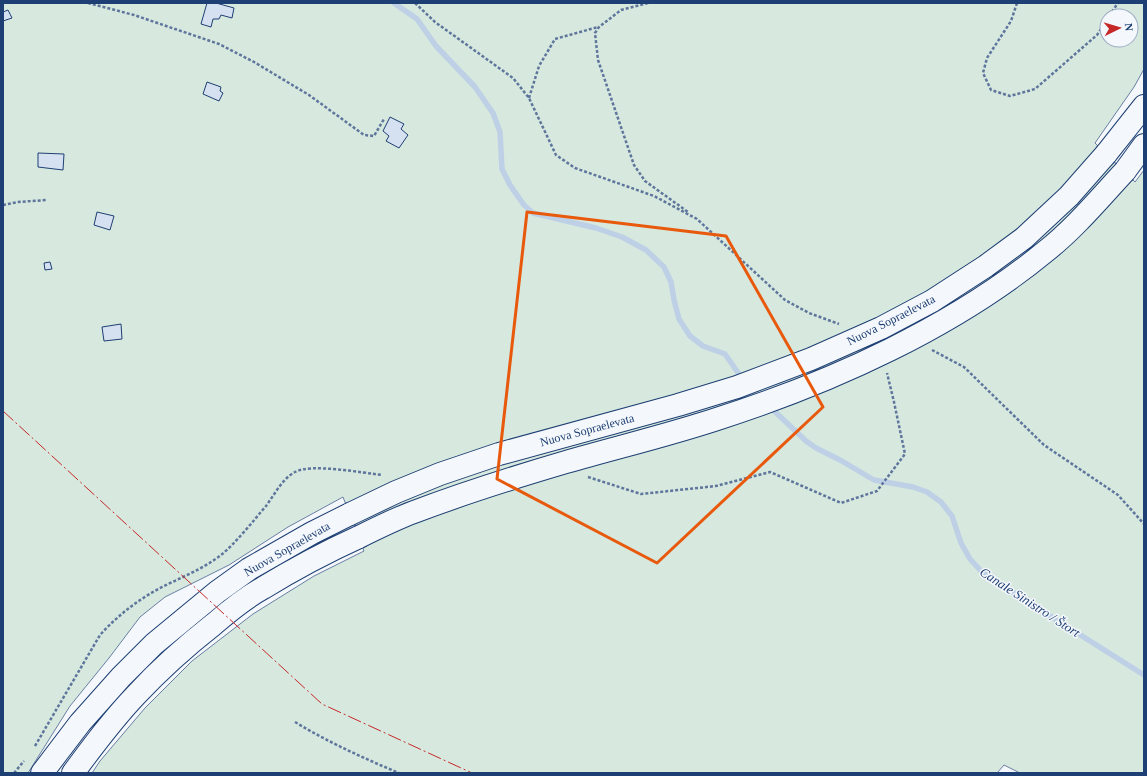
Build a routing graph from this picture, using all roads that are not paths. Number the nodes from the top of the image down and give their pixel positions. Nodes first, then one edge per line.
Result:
1 (1144, 106) edge
2 (1144, 145) edge
3 (42, 773) edge
4 (73, 773) edge

1 - 3 highway, Nuova Sopraelevata, bridge
2 - 4 highway, Nuova Sopraelevata, bridge

